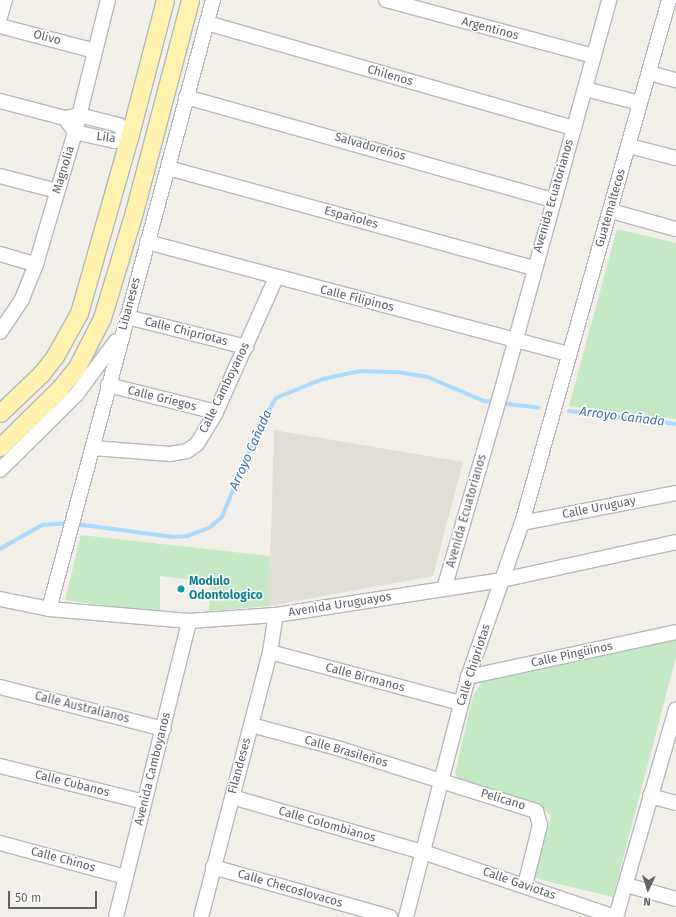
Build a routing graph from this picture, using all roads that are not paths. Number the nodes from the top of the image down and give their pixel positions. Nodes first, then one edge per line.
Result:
1 (5, 0) edge
2 (108, 0) edge
3 (165, 0) edge
4 (190, 0) edge
5 (213, 0) edge
6 (386, 0) edge
7 (609, 0) edge
8 (669, 0) edge
9 (676, 2) edge
10 (0, 18) edge
11 (206, 23) junction
12 (0, 26) edge
13 (95, 50) junction
14 (594, 56) junction
15 (649, 73) junction
16 (676, 80) edge
17 (168, 85) junction
18 (585, 89) junction
19 (186, 97) junction
20 (0, 101) edge
21 (640, 103) junction
22 (79, 115) junction
23 (65, 118) junction
24 (574, 128) junction
25 (75, 132) junction
26 (129, 138) junction
27 (629, 146) junction
28 (676, 158) edge
29 (168, 168) junction
30 (0, 176) edge
31 (57, 191) junction
32 (553, 200) junction
33 (611, 211) junction
34 (134, 212) junction
35 (676, 228) edge
36 (147, 242) junction
37 (0, 254) edge
38 (36, 264) junction
39 (534, 268) junction
40 (276, 278) junction
41 (125, 324) junction
42 (0, 332) edge
43 (516, 340) junction
44 (246, 347) junction
45 (568, 354) junction
46 (108, 385) junction
47 (216, 412) junction
48 (0, 413) edge
49 (553, 416) joint
50 (0, 447) edge
51 (93, 448) junction
52 (0, 470) edge
53 (676, 493) edge
54 (522, 524) junction
55 (676, 542) edge
56 (502, 580) junction
57 (444, 589) junction
58 (0, 599) edge
59 (50, 609) junction
60 (276, 615) junction
61 (189, 621) junction
62 (676, 632) edge
63 (270, 652) junction
64 (468, 677) junction
65 (0, 687) edge
66 (461, 703) junction
67 (676, 708) edge
68 (251, 725) junction
69 (164, 728) junction
70 (0, 766) edge
71 (441, 781) junction
72 (650, 796) junction
73 (232, 797) junction
74 (144, 802) junction
75 (676, 803) edge
76 (0, 843) edge
77 (423, 852) junction
78 (213, 867) junction
79 (125, 877) junction
80 (525, 885) junction
81 (626, 885) junction
82 (676, 899) edge
83 (117, 917) edge
84 (201, 917) edge
85 (390, 917) edge
86 (406, 917) edge
87 (616, 917) edge

1 - 10 street
2 - 13 street, Magnolia
3 - 26 main road
4 - 17 main road, Libaneses
5 - 11 street, Libaneses
6 - 14 street, Argentinos
7 - 14 street, Avenida Ecuatorianos
8 - 9 street
8 - 15 street, Guatemaltecos
11 - 19 street, Libaneses
11 - 24 street, Chilenos
12 - 13 street, Olivo
13 - 22 street, Magnolia
14 - 18 street, Avenida Ecuatorianos
15 - 16 street
15 - 21 street, Guatemaltecos
17 - 26 main road
17 - 34 main road, Libaneses
18 - 21 street
18 - 24 street, Avenida Ecuatorianos
19 - 29 street, Libaneses
19 - 32 street, Salvadoreños
20 - 23 street, Lila
21 - 27 street, Guatemaltecos
22 - 23 street, Lila
22 - 25 street, Magnolia
22 - 26 street, Lila
23 - 25 street
24 - 32 street, Avenida Ecuatorianos
25 - 26 street, Lila
25 - 31 street, Magnolia
26 - 34 main road
26 - 48 main road
27 - 28 street
27 - 33 street, Guatemaltecos
29 - 36 street, Libaneses
29 - 39 street, Españoles
30 - 31 street
31 - 38 street, Magnolia
32 - 39 street, Avenida Ecuatorianos
33 - 35 street
33 - 45 street, Guatemaltecos
34 - 50 main road, Libaneses
36 - 40 street, Calle Filipinos
36 - 41 street, Libaneses
37 - 38 street
38 - 42 street, Magnolia
39 - 43 street, Avenida Ecuatorianos
40 - 43 street, Calle Filipinos
40 - 44 street, Calle Camboyanos
41 - 44 street, Calle Chipriotas
41 - 46 street, Libaneses
41 - 52 street
43 - 45 street, Calle Filipinos
43 - 57 street, Avenida Ecuatorianos
44 - 47 street, Calle Camboyanos
45 - 49 street, Guatemaltecos
46 - 47 street, Calle Griegos
46 - 51 street, Libaneses
47 - 51 street, Calle Camboyanos
49 - 54 street, Calle Chipriotas
51 - 59 street, Libaneses
53 - 54 street, Calle Uruguay
54 - 56 street, Calle Chipriotas
55 - 56 street, Avenida Uruguayos
56 - 57 street, Avenida Uruguayos
56 - 64 street, Calle Chipriotas
57 - 60 street, Avenida Uruguayos
58 - 59 street, Avenida Uruguayos
59 - 61 street, Avenida Uruguayos
60 - 61 street, Avenida Uruguayos
60 - 63 street, Filandeses
61 - 69 street, Avenida Camboyanos
62 - 64 street, Calle Pingüinos
63 - 66 street, Calle Birmanos
63 - 68 street, Filandeses
64 - 66 street, Calle Chipriotas
65 - 69 street, Calle Australianos
66 - 71 street, Calle Chipriotas
67 - 72 street
68 - 71 street, Calle Brasileños
68 - 73 street, Filandeses
69 - 74 street, Avenida Camboyanos
70 - 74 street, Calle Cubanos
71 - 77 street, Calle Chipriotas
71 - 80 street, Pelicano
72 - 75 street
72 - 81 street
73 - 77 street, Calle Colombianos
73 - 78 street, Filandeses
74 - 79 street, Avenida Camboyanos
76 - 79 street, Calle Chinos
77 - 80 street, Calle Gaviotas
77 - 86 street, Calle Chipriotas
78 - 84 street, Filandeses
78 - 85 street, Calle Checoslovacos
79 - 83 street, Avenida Camboyanos
80 - 87 street, Calle Gaviotas
81 - 82 street
81 - 87 street

